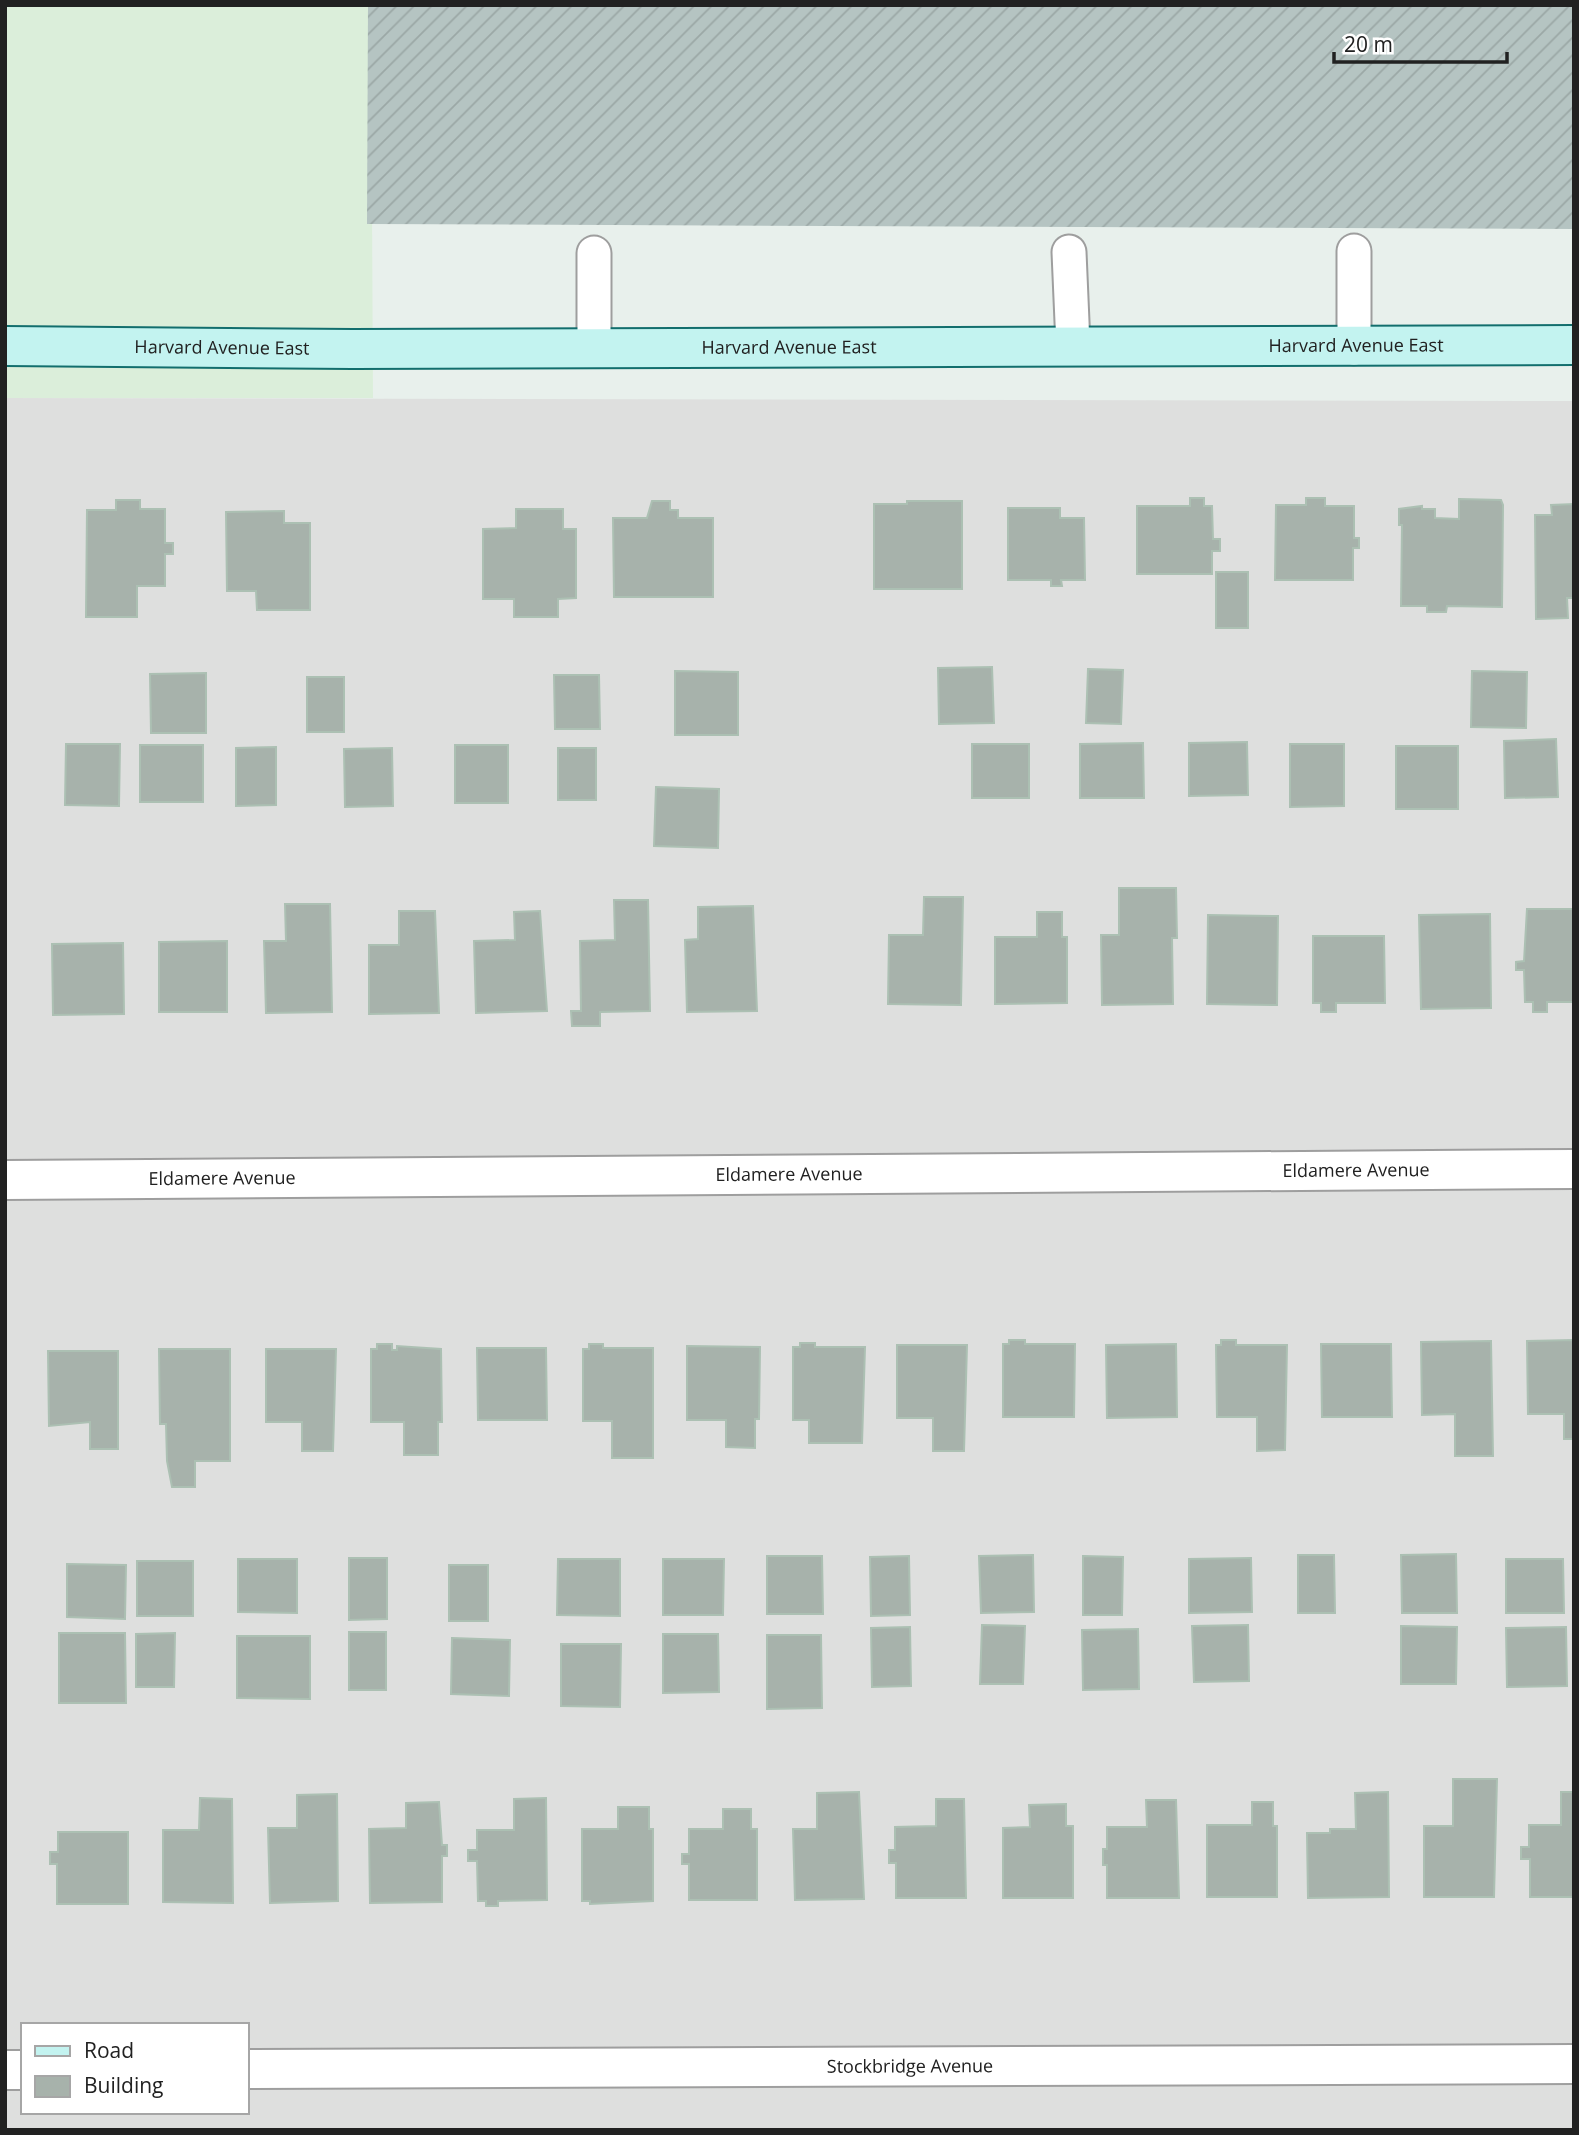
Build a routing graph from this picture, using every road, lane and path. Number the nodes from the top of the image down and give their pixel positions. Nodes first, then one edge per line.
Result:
1 (1354, 251) dead end
2 (1069, 252) dead end
3 (594, 253) dead end
4 (1073, 345) junction
5 (1574, 345) edge
6 (5, 346) edge
7 (594, 348) junction
8 (1354, 348) junction
9 (1574, 1169) edge
10 (5, 1180) edge
11 (1574, 2064) edge
12 (248, 2069) edge

1 - 8 lane
2 - 4 lane
3 - 7 lane
4 - 7 main road, Harvard Avenue East
4 - 8 main road, Harvard Avenue East
5 - 8 main road, Harvard Avenue East
6 - 7 main road, Harvard Avenue East
9 - 10 street, Eldamere Avenue
11 - 12 street, Stockbridge Avenue

